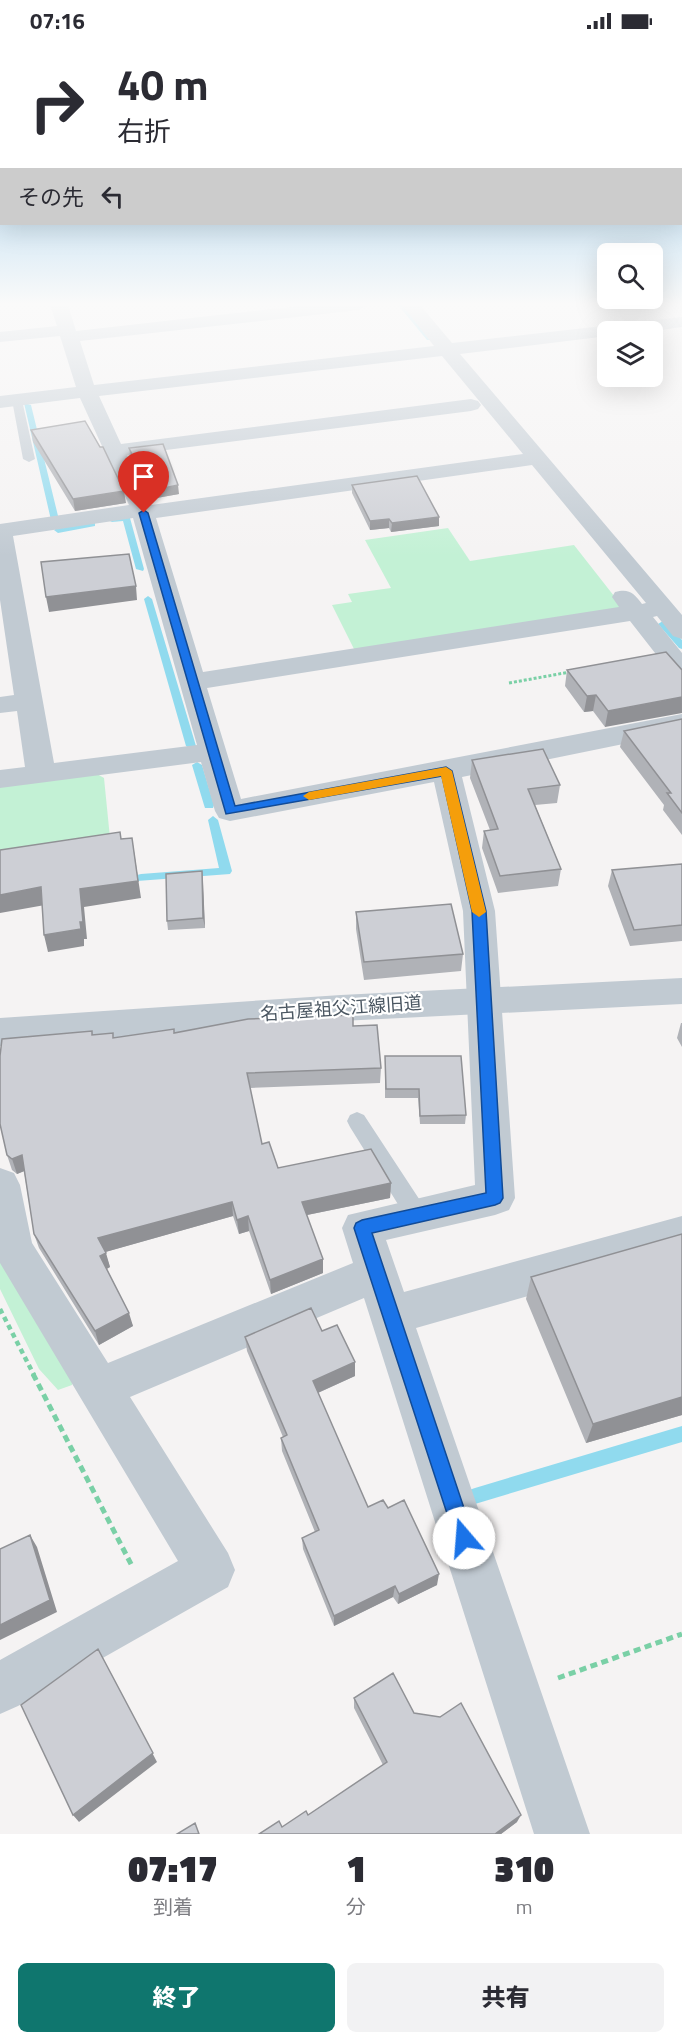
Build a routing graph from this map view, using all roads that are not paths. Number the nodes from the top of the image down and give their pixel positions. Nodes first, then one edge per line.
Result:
1 (86, 389) edge
2 (115, 389) edge
3 (461, 389) edge
4 (474, 389) edge
5 (87, 392) junction
6 (8, 401) edge
7 (471, 405) junction
8 (115, 450) junction
9 (538, 458) junction
10 (29, 459) dead end
11 (516, 461) junction
12 (143, 511) junction
13 (1, 531) edge
14 (586, 550) dead end
15 (608, 577) dead end
16 (663, 608) junction
17 (636, 612) junction
18 (682, 631) edge
19 (682, 670) edge
20 (192, 682) junction
21 (29, 701) junction
22 (0, 705) edge
23 (682, 723) edge
24 (213, 752) junction
25 (446, 771) junction
26 (41, 774) junction
27 (0, 779) edge
28 (682, 992) edge
29 (486, 999) junction
30 (0, 1032) edge
31 (357, 1121) dead end
32 (0, 1185) edge
33 (417, 1215) junction
34 (682, 1234) edge
35 (377, 1273) junction
36 (391, 1315) junction
37 (100, 1388) junction
38 (0, 1688) edge
39 (562, 1834) edge

1 - 5 street
2 - 5 street
3 - 7 street
4 - 9 street
5 - 6 street
5 - 8 street
6 - 10 lane
7 - 8 street
7 - 11 street
8 - 12 street
9 - 11 street
9 - 16 street
11 - 12 street
11 - 14 street
12 - 13 street
12 - 20 street
13 - 21 street
15 - 17 street
16 - 17 street
16 - 18 street
17 - 19 street
17 - 20 street
20 - 24 street
21 - 22 street
21 - 26 street
23 - 25 street
24 - 25 street
24 - 26 street
25 - 29 street
26 - 27 street
28 - 29 street, 名古屋祖父江線旧道
29 - 30 street, 名古屋祖父江線旧道
29 - 33 street
31 - 33 lane
32 - 37 street
33 - 35 street
34 - 36 street
35 - 36 street
35 - 37 street
36 - 39 street
37 - 38 street

